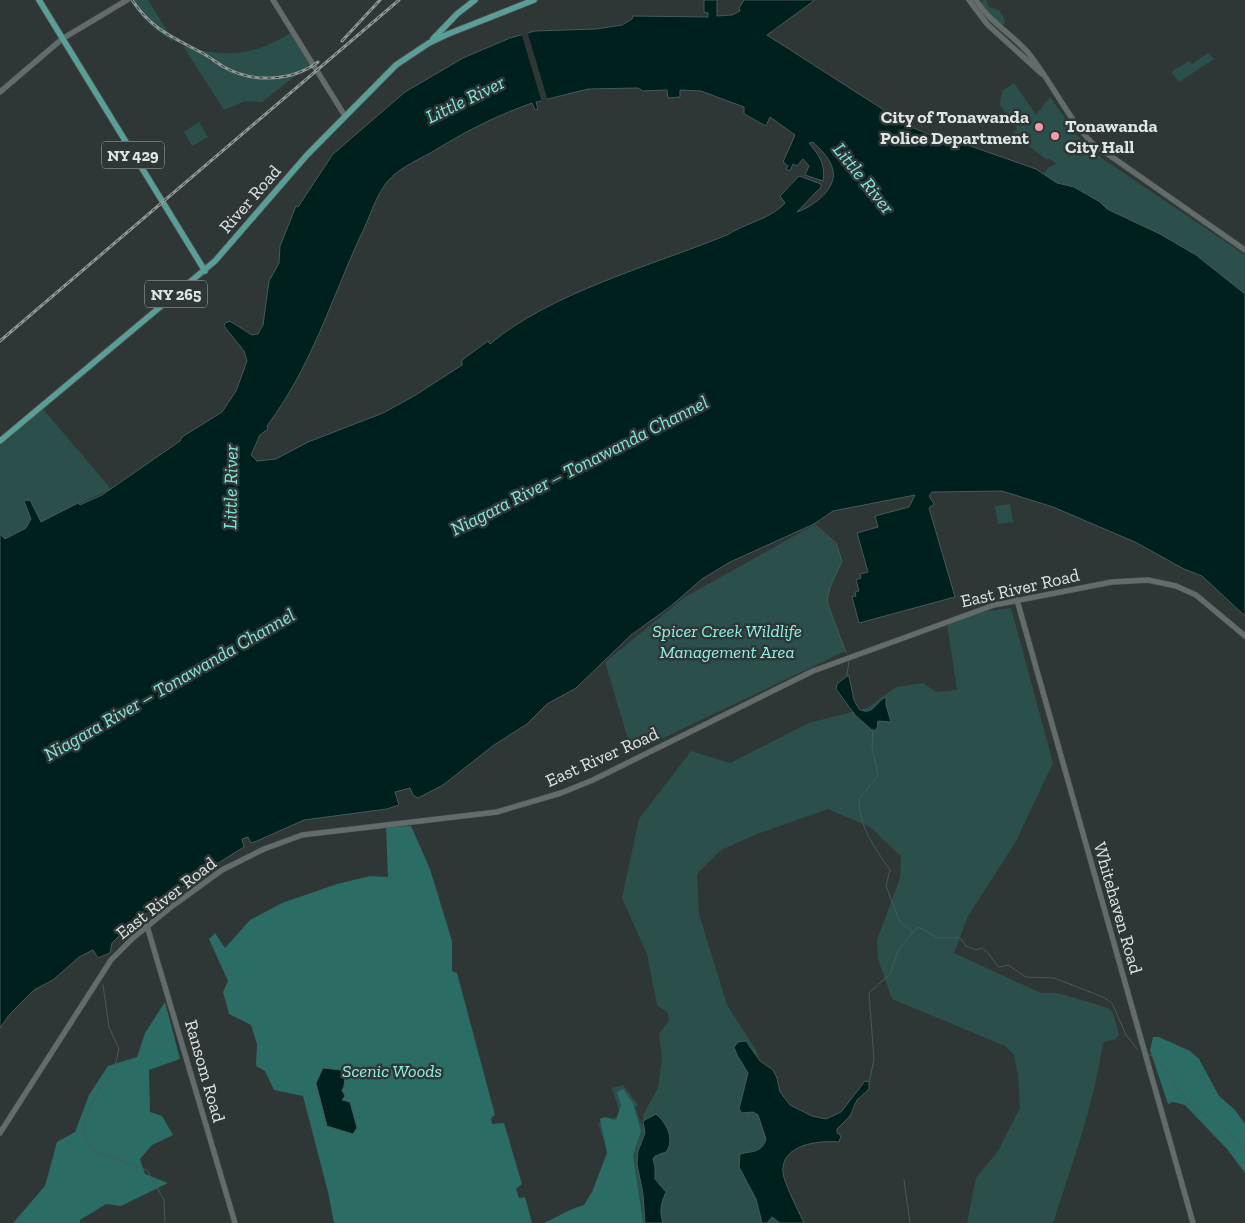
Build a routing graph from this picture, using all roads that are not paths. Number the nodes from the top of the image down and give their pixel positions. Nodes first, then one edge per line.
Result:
1 (39, 0) edge
2 (127, 0) edge
3 (273, 0) edge
4 (475, 0) edge
5 (534, 0) edge
6 (969, 0) edge
7 (976, 0) edge
8 (62, 39) junction
9 (430, 43) junction
10 (1042, 74) junction
11 (0, 92) edge
12 (344, 116) junction
13 (1245, 250) edge
14 (204, 271) junction
15 (0, 440) edge
16 (1017, 600) junction
17 (1245, 636) edge
18 (147, 926) junction
19 (0, 1133) edge
20 (235, 1223) edge
21 (1193, 1223) edge

1 - 8 main road
2 - 8 main road
3 - 12 main road
4 - 9 main road
5 - 9 main road, River Road / NY 265
6 - 10 main road
7 - 10 main road
8 - 11 main road
8 - 14 main road, NY 429
9 - 12 main road, River Road / NY 265
10 - 13 main road
12 - 14 main road, River Road / NY 265
14 - 15 main road, River Road / NY 265
16 - 17 main road, East River Road
16 - 18 main road, East River Road
16 - 21 main road, Whitehaven Road
18 - 19 main road, East River Road
18 - 20 main road, Ransom Road

